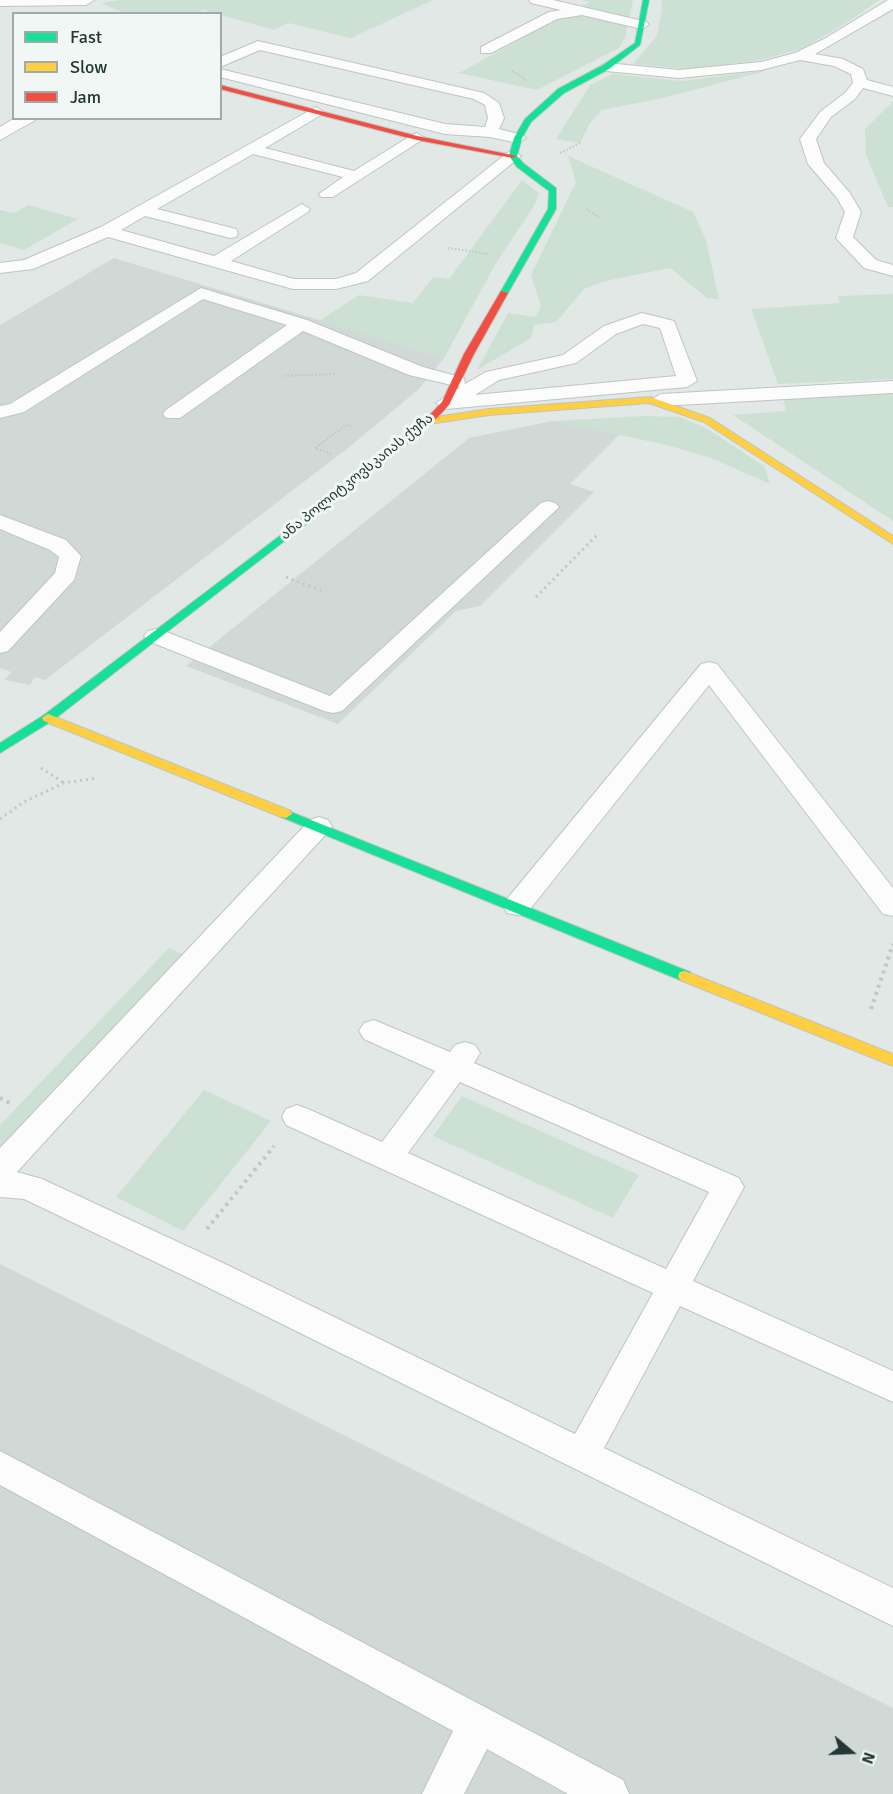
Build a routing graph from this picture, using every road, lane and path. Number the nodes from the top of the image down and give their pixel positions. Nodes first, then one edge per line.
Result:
1 (86, 0) edge
2 (536, 0) edge
3 (646, 0) edge
4 (0, 1) edge
5 (893, 3) edge
6 (583, 11) junction
7 (642, 25) junction
8 (275, 36) dead end
9 (258, 45) junction
10 (486, 50) joint
11 (800, 56) junction
12 (222, 62) edge
13 (606, 67) junction
14 (222, 73) edge
15 (860, 83) junction
16 (222, 88) edge
17 (893, 92) edge
18 (554, 97) junction
19 (316, 112) junction
20 (26, 120) edge
21 (490, 132) junction
22 (0, 134) edge
23 (417, 138) junction
24 (519, 138) junction
25 (252, 149) junction
26 (513, 156) junction
27 (356, 176) junction
28 (327, 194) dead end
29 (302, 209) dead end
30 (143, 211) junction
31 (107, 231) junction
32 (230, 233) dead end
33 (217, 262) junction
34 (0, 268) edge
35 (893, 271) edge
36 (301, 324) junction
37 (348, 374) dead end
38 (223, 379) junction
39 (457, 382) junction
40 (893, 387) edge
41 (650, 400) junction
42 (446, 403) junction
43 (0, 412) edge
44 (173, 414) dead end
45 (429, 421) junction
46 (351, 426) dead end
47 (322, 451) dead end
48 (548, 507) dead end
49 (7, 529) edge
50 (599, 533) dead end
51 (893, 541) edge
52 (294, 580) dead end
53 (325, 592) dead end
54 (536, 597) dead end
55 (156, 636) junction
56 (0, 646) edge
57 (48, 718) junction
58 (0, 749) edge
59 (43, 769) dead end
60 (101, 778) dead end
61 (64, 783) junction
62 (0, 819) edge
63 (320, 826) junction
64 (517, 906) junction
65 (893, 907) edge
66 (893, 944) edge
67 (869, 1014) dead end
68 (374, 1031) dead end
69 (459, 1060) junction
70 (893, 1060) edge
71 (297, 1117) joint
72 (387, 1158) junction
73 (0, 1168) edge
74 (0, 1184) edge
75 (182, 1260) junction
76 (674, 1286) junction
77 (893, 1388) edge
78 (582, 1455) junction
79 (0, 1467) edge
80 (893, 1608) edge
81 (480, 1723) junction
82 (442, 1794) edge
83 (609, 1794) edge

1 - 4 street
2 - 6 lane
3 - 7 street
5 - 11 lane
6 - 7 lane
6 - 10 lane
7 - 13 street
8 - 9 lane
9 - 12 lane
9 - 21 lane
10 - 18 path
11 - 13 lane
11 - 15 lane
13 - 18 street
14 - 21 lane
15 - 17 lane
15 - 35 lane
16 - 19 street
18 - 24 street
19 - 23 street
19 - 25 lane
20 - 22 street
21 - 24 lane
23 - 26 street
23 - 27 lane
24 - 26 street
25 - 27 lane
25 - 30 lane
26 - 33 lane
26 - 39 street, ანა პოლიტკოვსკაიას ქუჩა
27 - 28 lane
29 - 33 lane
30 - 31 lane
30 - 32 lane
31 - 33 lane
31 - 34 lane
36 - 38 lane
36 - 39 lane
36 - 43 lane
37 - 38 path
38 - 44 lane
39 - 42 street, ანა პოლიტკოვსკაიას ქუჩა
40 - 41 lane
41 - 45 street
41 - 51 street
42 - 42 lane
42 - 45 street, ანა პოლიტკოვსკაიას ქუჩა
45 - 55 street, ანა პოლიტკოვსკაიას ქუჩა
46 - 47 path
48 - 55 lane
49 - 56 lane
50 - 54 path
52 - 53 path
55 - 57 street, ანა პოლიტკოვსკაიას ქუჩა
57 - 58 street, ანა პოლიტკოვსკაიას ქუჩა
57 - 63 street
59 - 61 path
60 - 61 path
61 - 62 path
63 - 64 street
63 - 73 lane
64 - 65 lane
64 - 70 street
66 - 67 path
68 - 69 lane
69 - 72 lane
69 - 76 lane
71 - 72 lane
71 - 75 path
72 - 76 lane
74 - 75 lane
75 - 78 lane
76 - 77 lane
76 - 78 lane
78 - 80 lane
79 - 81 lane
81 - 82 lane
81 - 83 lane

